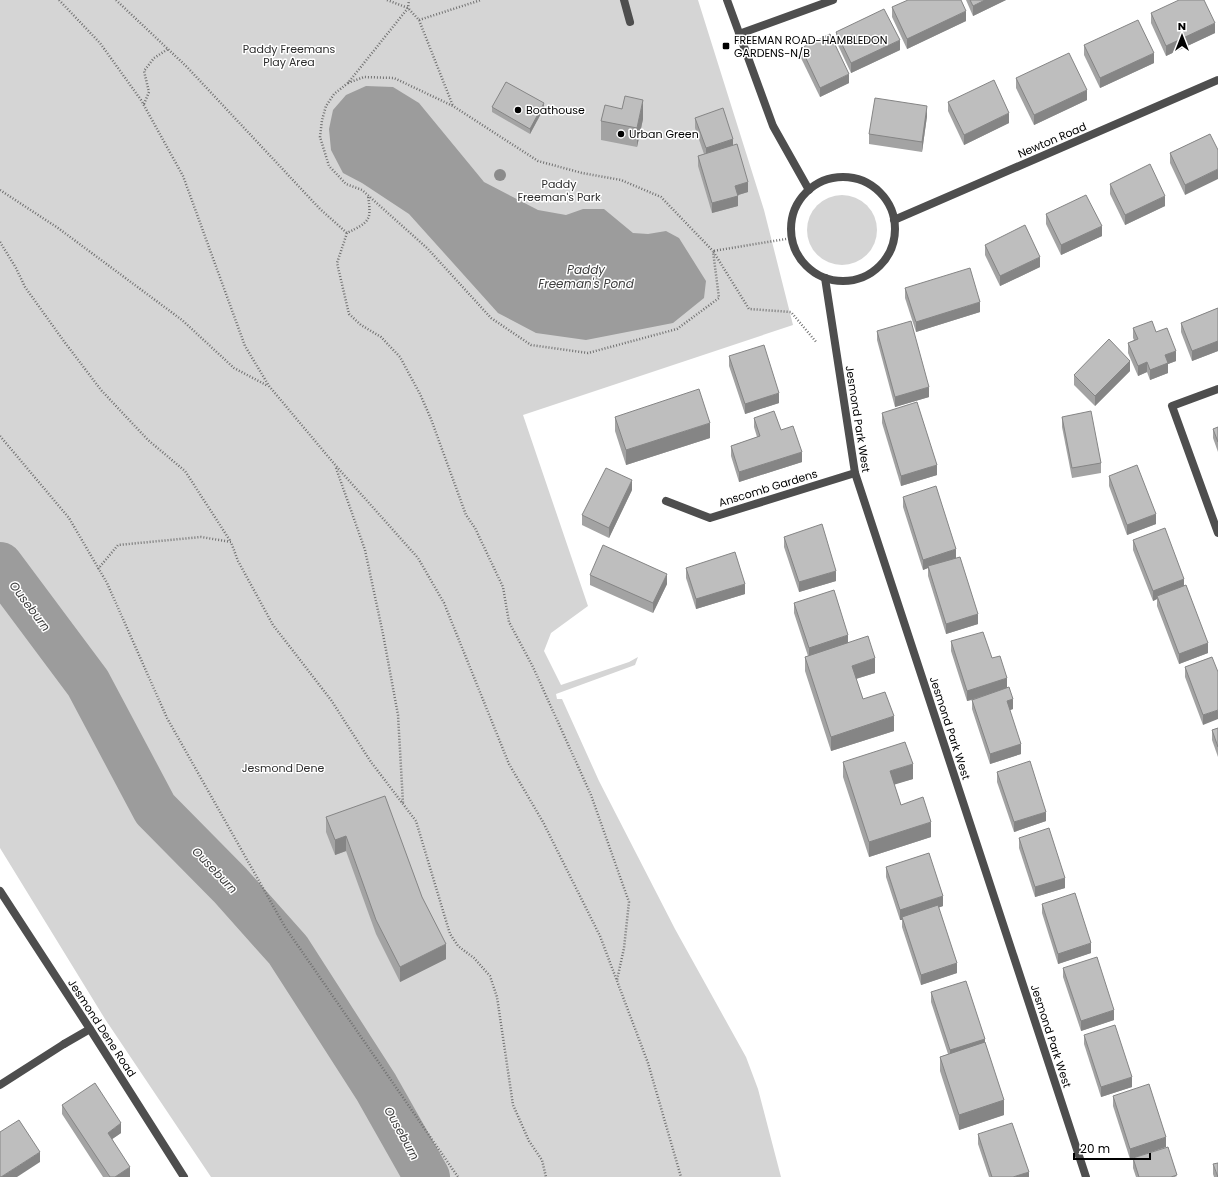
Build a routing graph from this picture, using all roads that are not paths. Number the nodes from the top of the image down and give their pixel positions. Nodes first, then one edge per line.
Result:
1 (624, 0) edge
2 (727, 0) edge
3 (833, 0) edge
4 (630, 22) dead end
5 (739, 34) junction
6 (1218, 80) edge
7 (809, 190) junction
8 (894, 220) junction
9 (825, 278) junction
10 (1218, 389) edge
11 (855, 473) junction
12 (666, 501) dead end
13 (1218, 533) edge
14 (0, 891) edge
15 (90, 1029) junction
16 (0, 1083) edge
17 (184, 1177) edge
18 (1086, 1177) edge

1 - 4 street
2 - 5 street
3 - 5 street
5 - 7 street
6 - 8 street, Newton Road
7 - 8 street
7 - 9 street
8 - 9 street
9 - 11 street, Jesmond Park West
10 - 13 street
11 - 12 street, Anscomb Gardens
11 - 18 street, Jesmond Park West
14 - 15 street, Jesmond Dene Road
15 - 16 street
15 - 17 street, Jesmond Dene Road

